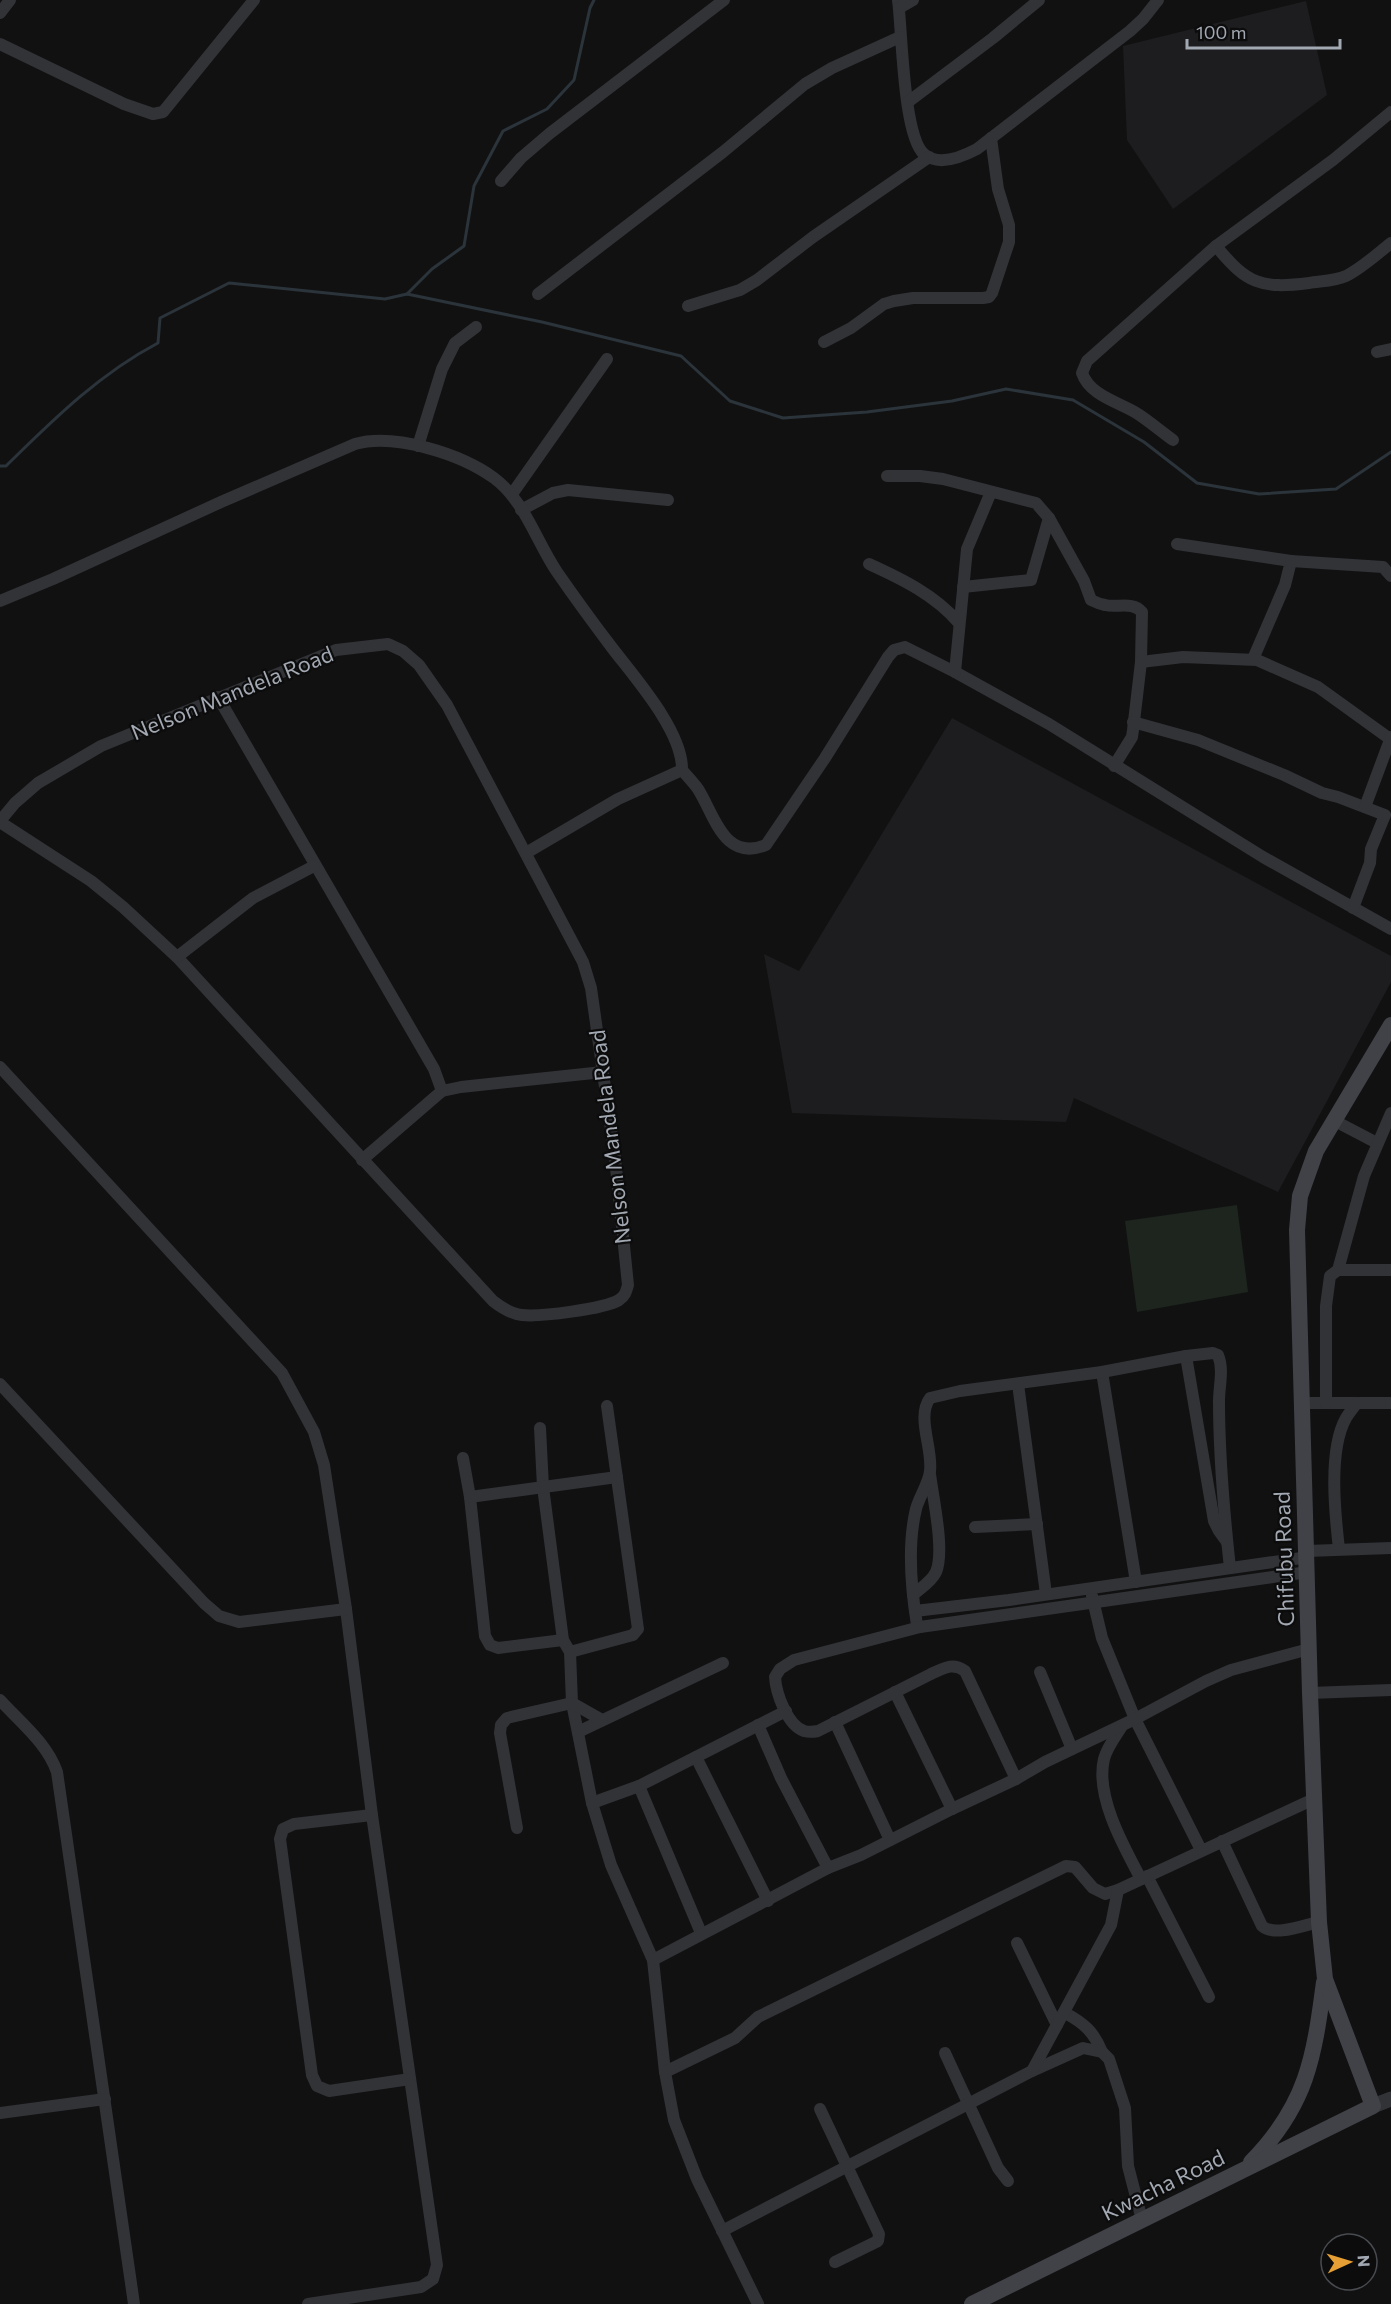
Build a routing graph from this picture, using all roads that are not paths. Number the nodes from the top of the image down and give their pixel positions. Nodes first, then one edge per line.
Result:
1 (10, 0) edge
2 (254, 0) edge
3 (724, 0) edge
4 (913, 0) edge
5 (1040, 0) edge
6 (1158, 0) edge
7 (898, 4) edge
8 (0, 13) edge
9 (900, 37) junction
10 (0, 44) edge
11 (908, 102) junction
12 (1391, 112) edge
13 (991, 138) junction
14 (929, 157) junction
15 (501, 180) dead end
16 (1391, 243) edge
17 (1216, 246) junction
18 (538, 294) dead end
19 (688, 306) dead end
20 (476, 327) dead end
21 (824, 342) dead end
22 (1391, 349) edge
23 (1377, 352) dead end
24 (607, 359) dead end
25 (1173, 440) dead end
26 (418, 446) junction
27 (887, 477) dead end
28 (991, 492) junction
29 (512, 494) junction
30 (668, 500) dead end
31 (521, 510) junction
32 (1049, 518) junction
33 (1177, 544) dead end
34 (1291, 561) junction
35 (869, 564) dead end
36 (1391, 576) edge
37 (963, 587) junction
38 (0, 601) edge
39 (959, 622) junction
40 (1253, 659) junction
41 (1141, 662) junction
42 (955, 672) junction
43 (218, 697) junction
44 (1133, 722) junction
45 (1390, 738) edge
46 (1114, 766) junction
47 (682, 771) junction
48 (1365, 807) junction
49 (0, 822) edge
50 (526, 853) junction
51 (314, 866) junction
52 (1353, 908) junction
53 (1391, 929) edge
54 (177, 957) junction
55 (1389, 1032) edge
56 (0, 1067) edge
57 (603, 1072) junction
58 (442, 1091) junction
59 (1391, 1113) edge
60 (1333, 1120) junction
61 (1377, 1143) junction
62 (362, 1160) junction
63 (1338, 1270) junction
64 (1391, 1270) edge
65 (1186, 1356) junction
66 (1102, 1372) junction
67 (0, 1384) edge
68 (1018, 1384) junction
69 (1301, 1403) junction
70 (1326, 1403) junction
71 (1357, 1403) junction
72 (1391, 1403) edge
73 (607, 1406) dead end
74 (540, 1428) dead end
75 (463, 1458) dead end
76 (930, 1472) junction
77 (617, 1477) junction
78 (543, 1487) junction
79 (470, 1497) junction
80 (1037, 1524) junction
81 (975, 1527) dead end
82 (1227, 1542) junction
83 (1391, 1548) edge
84 (1339, 1550) junction
85 (1308, 1560) junction
86 (1230, 1568) junction
87 (1175, 1576) junction
88 (1136, 1582) junction
89 (1090, 1588) junction
90 (1178, 1590) junction
91 (913, 1594) junction
92 (1046, 1594) junction
93 (1009, 1600) junction
94 (1094, 1602) junction
95 (346, 1609) junction
96 (915, 1611) junction
97 (1011, 1613) junction
98 (920, 1627) junction
99 (563, 1640) junction
100 (1309, 1649) junction
101 (570, 1652) junction
102 (723, 1663) dead end
103 (1040, 1672) dead end
104 (1391, 1690) edge
105 (895, 1692) junction
106 (1310, 1693) junction
107 (0, 1700) edge
108 (572, 1703) junction
109 (786, 1711) junction
110 (1135, 1719) junction
111 (602, 1720) junction
112 (835, 1722) junction
113 (758, 1725) junction
114 (1122, 1726) junction
115 (578, 1732) junction
116 (1072, 1749) junction
117 (696, 1757) junction
118 (1016, 1779) junction
119 (639, 1785) junction
120 (1316, 1798) junction
121 (592, 1803) junction
122 (952, 1809) junction
123 (372, 1815) junction
124 (517, 1828) dead end
125 (890, 1840) junction
126 (1222, 1841) junction
127 (1201, 1851) junction
128 (828, 1868) junction
129 (1144, 1877) junction
130 (1118, 1890) junction
131 (768, 1901) junction
132 (1319, 1922) junction
133 (701, 1934) junction
134 (1017, 1943) dead end
135 (653, 1960) junction
136 (1325, 1979) junction
137 (1209, 1997) dead end
138 (1065, 2013) junction
139 (1057, 2025) junction
140 (1102, 2052) junction
141 (945, 2053) dead end
142 (665, 2072) junction
143 (1032, 2072) junction
144 (410, 2079) junction
145 (105, 2099) junction
146 (1391, 2099) edge
147 (969, 2103) junction
148 (1373, 2106) junction
149 (820, 2109) dead end
150 (0, 2113) edge
151 (847, 2166) junction
152 (1242, 2172) junction
153 (1008, 2181) dead end
154 (1142, 2220) junction
155 (722, 2231) junction
156 (835, 2262) dead end
157 (134, 2304) edge
158 (308, 2304) edge
159 (758, 2304) edge
160 (972, 2304) edge

1 - 8 street
2 - 10 street
3 - 15 street
4 - 7 street
5 - 11 street
6 - 13 street
7 - 9 street
9 - 11 street
9 - 18 street
11 - 14 street
12 - 17 street
13 - 14 street
13 - 21 street
14 - 19 street
16 - 17 street
17 - 25 street
20 - 26 street
22 - 23 street
24 - 29 street
26 - 29 street
26 - 38 street
27 - 28 street
28 - 32 street
28 - 37 street
29 - 31 street
30 - 31 street
31 - 47 street
32 - 37 street
32 - 41 street
33 - 34 street
34 - 36 street
34 - 40 street
35 - 39 street
37 - 39 street
39 - 42 street
40 - 41 street
40 - 45 street
41 - 44 street
42 - 46 street
42 - 47 street
43 - 49 street, Nelson Mandela Road
43 - 50 street, Nelson Mandela Road
43 - 51 street
44 - 46 street
44 - 48 street
45 - 48 street
46 - 52 street
47 - 50 street
48 - 52 street
49 - 54 street, Nelson Mandela Road
50 - 57 street, Nelson Mandela Road
51 - 54 street
51 - 58 street
52 - 53 street
54 - 62 street, Nelson Mandela Road
55 - 60 main road, Chifubu Road
56 - 95 street
57 - 58 street
57 - 62 street, Nelson Mandela Road
58 - 62 street
59 - 61 street
60 - 61 street
60 - 69 main road, Chifubu Road
61 - 63 street
63 - 64 street
63 - 70 street
65 - 66 street
65 - 82 street
65 - 82 street
66 - 68 street
66 - 88 street
67 - 95 street
68 - 76 street
68 - 80 street
69 - 70 street
69 - 85 main road, Chifubu Road
70 - 71 street
71 - 72 street
71 - 84 street
73 - 77 street
74 - 78 street
75 - 79 street
76 - 91 street
76 - 91 street
77 - 78 street
77 - 101 street
78 - 79 street
78 - 99 street
79 - 99 street
80 - 81 street
80 - 92 street
82 - 86 street
83 - 84 street
84 - 85 street
85 - 86 street
85 - 90 street
85 - 100 main road, Chifubu Road
86 - 87 street
87 - 88 street
87 - 90 street
88 - 89 street
89 - 92 street
89 - 94 street
90 - 94 street
91 - 96 street
92 - 93 street
93 - 96 street
93 - 97 street
94 - 97 street
94 - 110 street
95 - 123 street
96 - 98 street
97 - 98 street
98 - 109 street
99 - 101 street
100 - 106 main road, Chifubu Road
100 - 110 street
101 - 108 street
102 - 111 street
103 - 116 street
104 - 106 street
105 - 112 street
105 - 118 street
105 - 122 street
106 - 120 main road, Chifubu Road
107 - 145 street
108 - 111 street
108 - 115 street
108 - 124 street
109 - 112 street
109 - 113 street
110 - 114 street
110 - 127 street
111 - 115 street
112 - 125 street
113 - 117 street
113 - 128 street
114 - 116 street
114 - 129 street
115 - 121 street
116 - 118 street
117 - 119 street
117 - 131 street
118 - 122 street
119 - 121 street
119 - 133 street
120 - 126 street
120 - 132 main road, Chifubu Road
121 - 135 street
122 - 125 street
123 - 144 street
123 - 144 street
125 - 128 street
126 - 127 street
126 - 132 street
127 - 129 street
128 - 131 street
129 - 130 street
129 - 137 street
130 - 138 street
130 - 142 street
131 - 133 street
132 - 136 main road, Chifubu Road
133 - 135 street
134 - 139 street
135 - 142 street
136 - 148 main road, Chifubu Road
136 - 152 main road
138 - 139 street
138 - 140 street
139 - 143 street
140 - 143 street
140 - 154 street
141 - 147 street
142 - 155 street
143 - 147 street
144 - 158 street
145 - 150 street
145 - 157 street
146 - 148 street
147 - 151 street
147 - 153 street
148 - 152 main road, Kwacha Road
149 - 151 street
151 - 155 street
151 - 156 street
152 - 154 main road, Kwacha Road
154 - 160 main road, Kwacha Road
155 - 159 street

